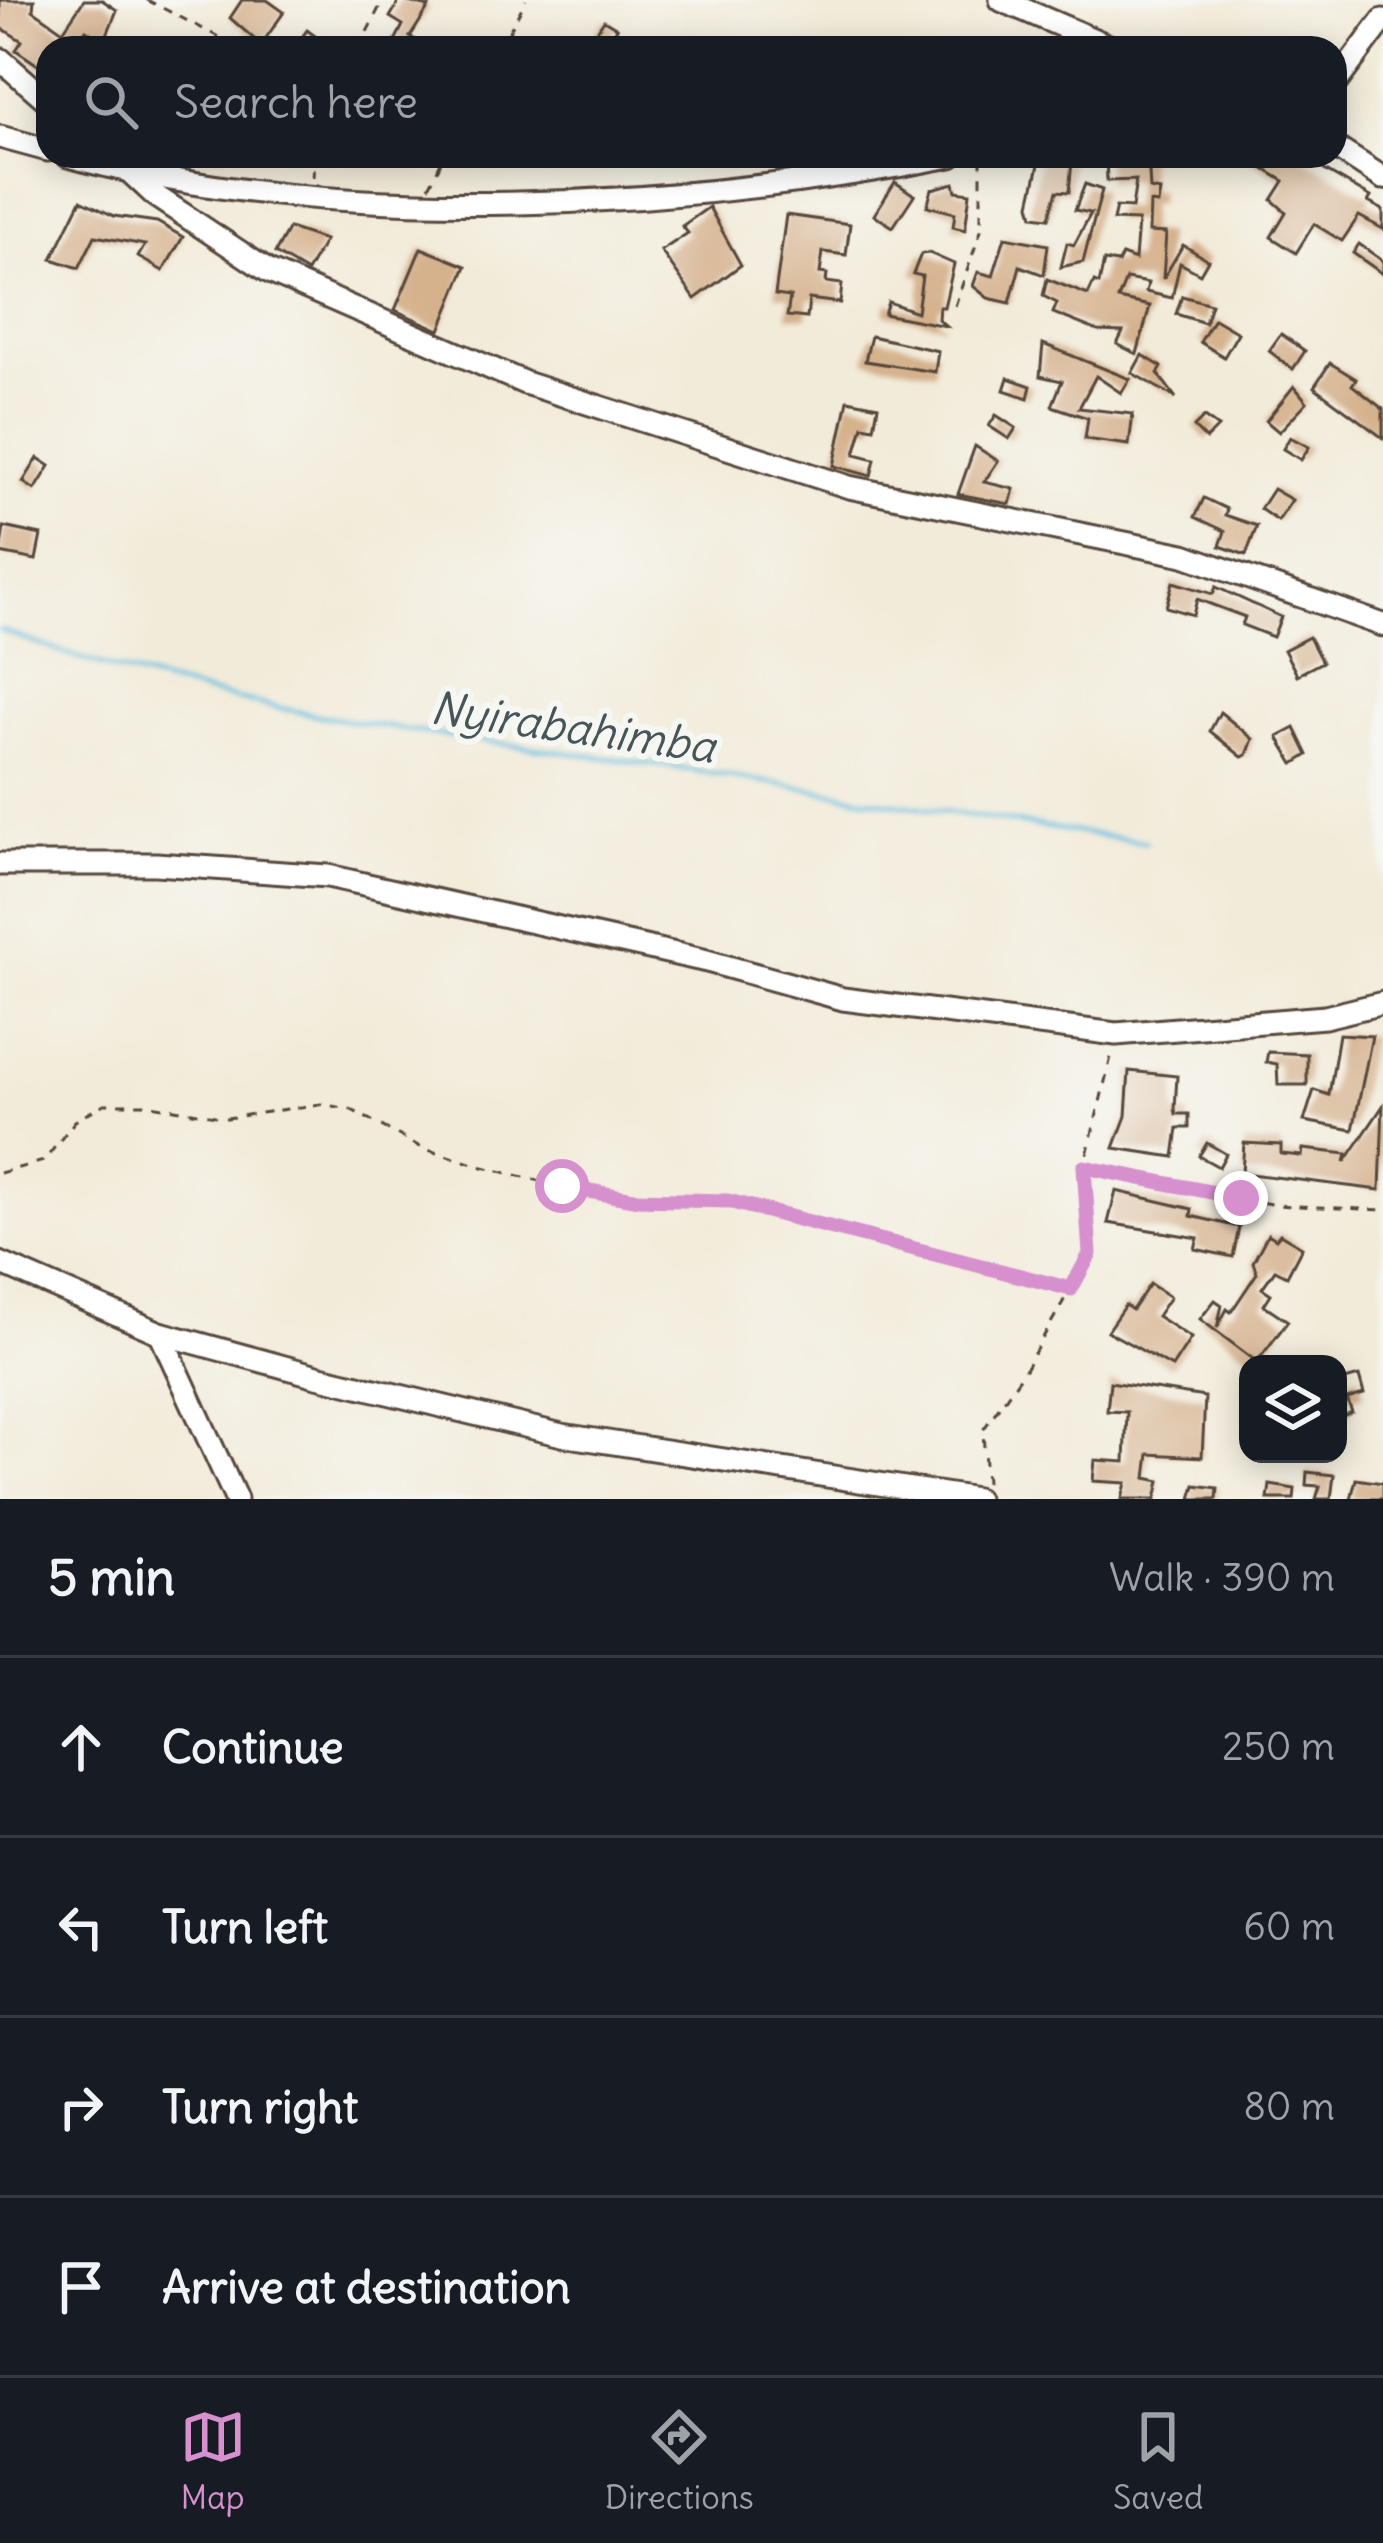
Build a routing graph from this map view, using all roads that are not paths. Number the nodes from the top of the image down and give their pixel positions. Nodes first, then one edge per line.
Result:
1 (1001, 0) edge
2 (1383, 20) edge
3 (1085, 36) edge
4 (0, 58) edge
5 (1347, 68) edge
6 (36, 90) edge
7 (0, 137) edge
8 (36, 147) edge
9 (1347, 155) edge
10 (113, 168) edge
11 (128, 168) edge
12 (884, 168) edge
13 (135, 174) junction
14 (1383, 178) edge
15 (1383, 625) edge
16 (0, 864) edge
17 (1383, 1003) edge
18 (0, 1263) edge
19 (160, 1333) junction
20 (236, 1499) edge
21 (976, 1499) edge

1 - 3 street
2 - 5 street
4 - 6 street
7 - 8 street
9 - 14 street
10 - 13 street
11 - 13 street
12 - 13 street
13 - 15 street
16 - 17 street
18 - 19 street
19 - 20 street
19 - 21 street

